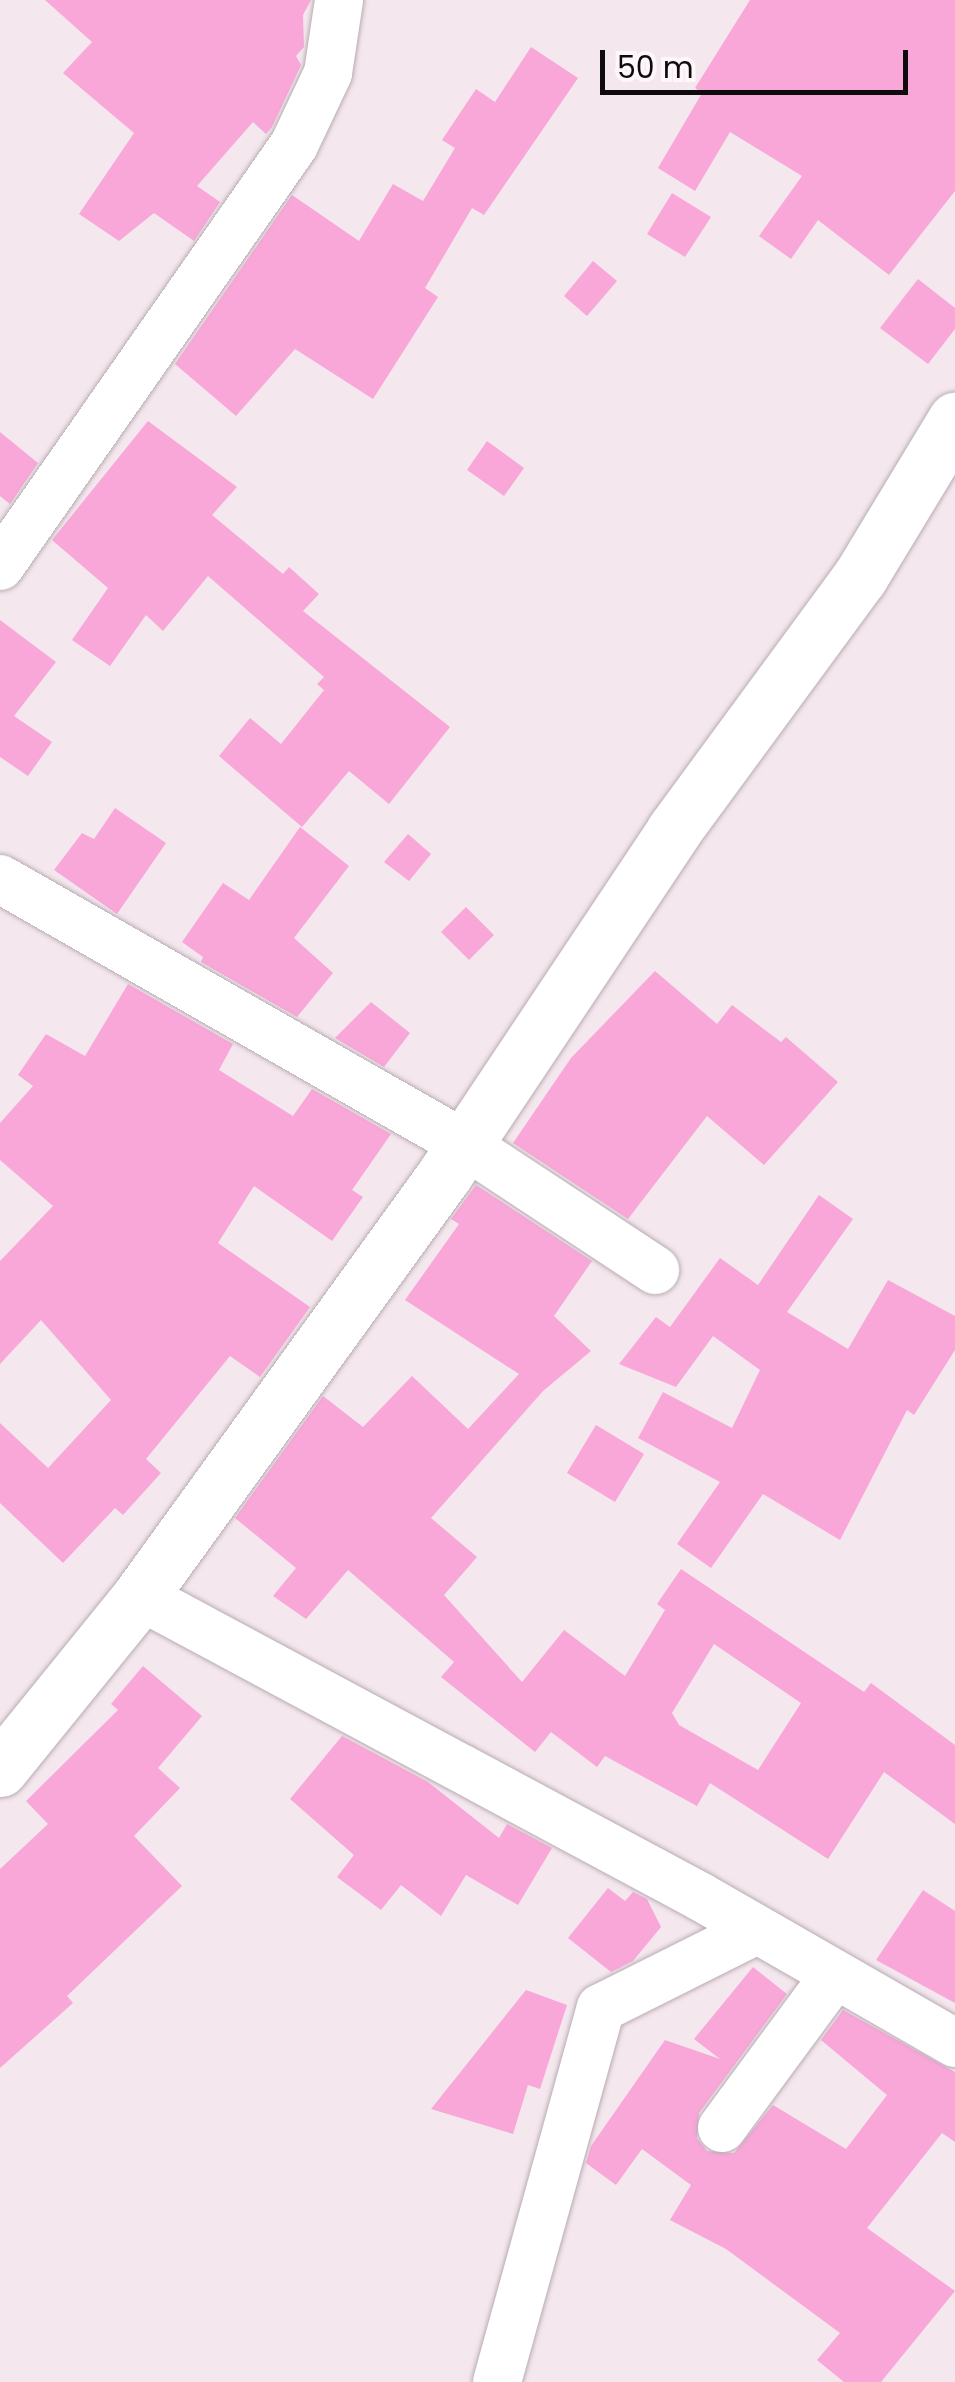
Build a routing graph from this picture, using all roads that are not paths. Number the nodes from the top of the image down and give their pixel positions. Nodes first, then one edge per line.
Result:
1 (339, 0) edge
2 (955, 420) edge
3 (955, 468) edge
4 (0, 566) edge
5 (860, 577) junction
6 (0, 879) edge
7 (464, 1144) junction
8 (655, 1270) dead end
9 (140, 1596) junction
10 (0, 1769) edge
11 (757, 1930) junction
12 (836, 1975) junction
13 (955, 2043) edge
14 (722, 2128) dead end
15 (497, 2382) edge

1 - 4 street
2 - 5 street
3 - 5 street
5 - 7 street
6 - 7 street
7 - 8 street
7 - 9 street
9 - 10 street
9 - 11 street
11 - 12 street
11 - 15 street
12 - 13 street
12 - 14 street

